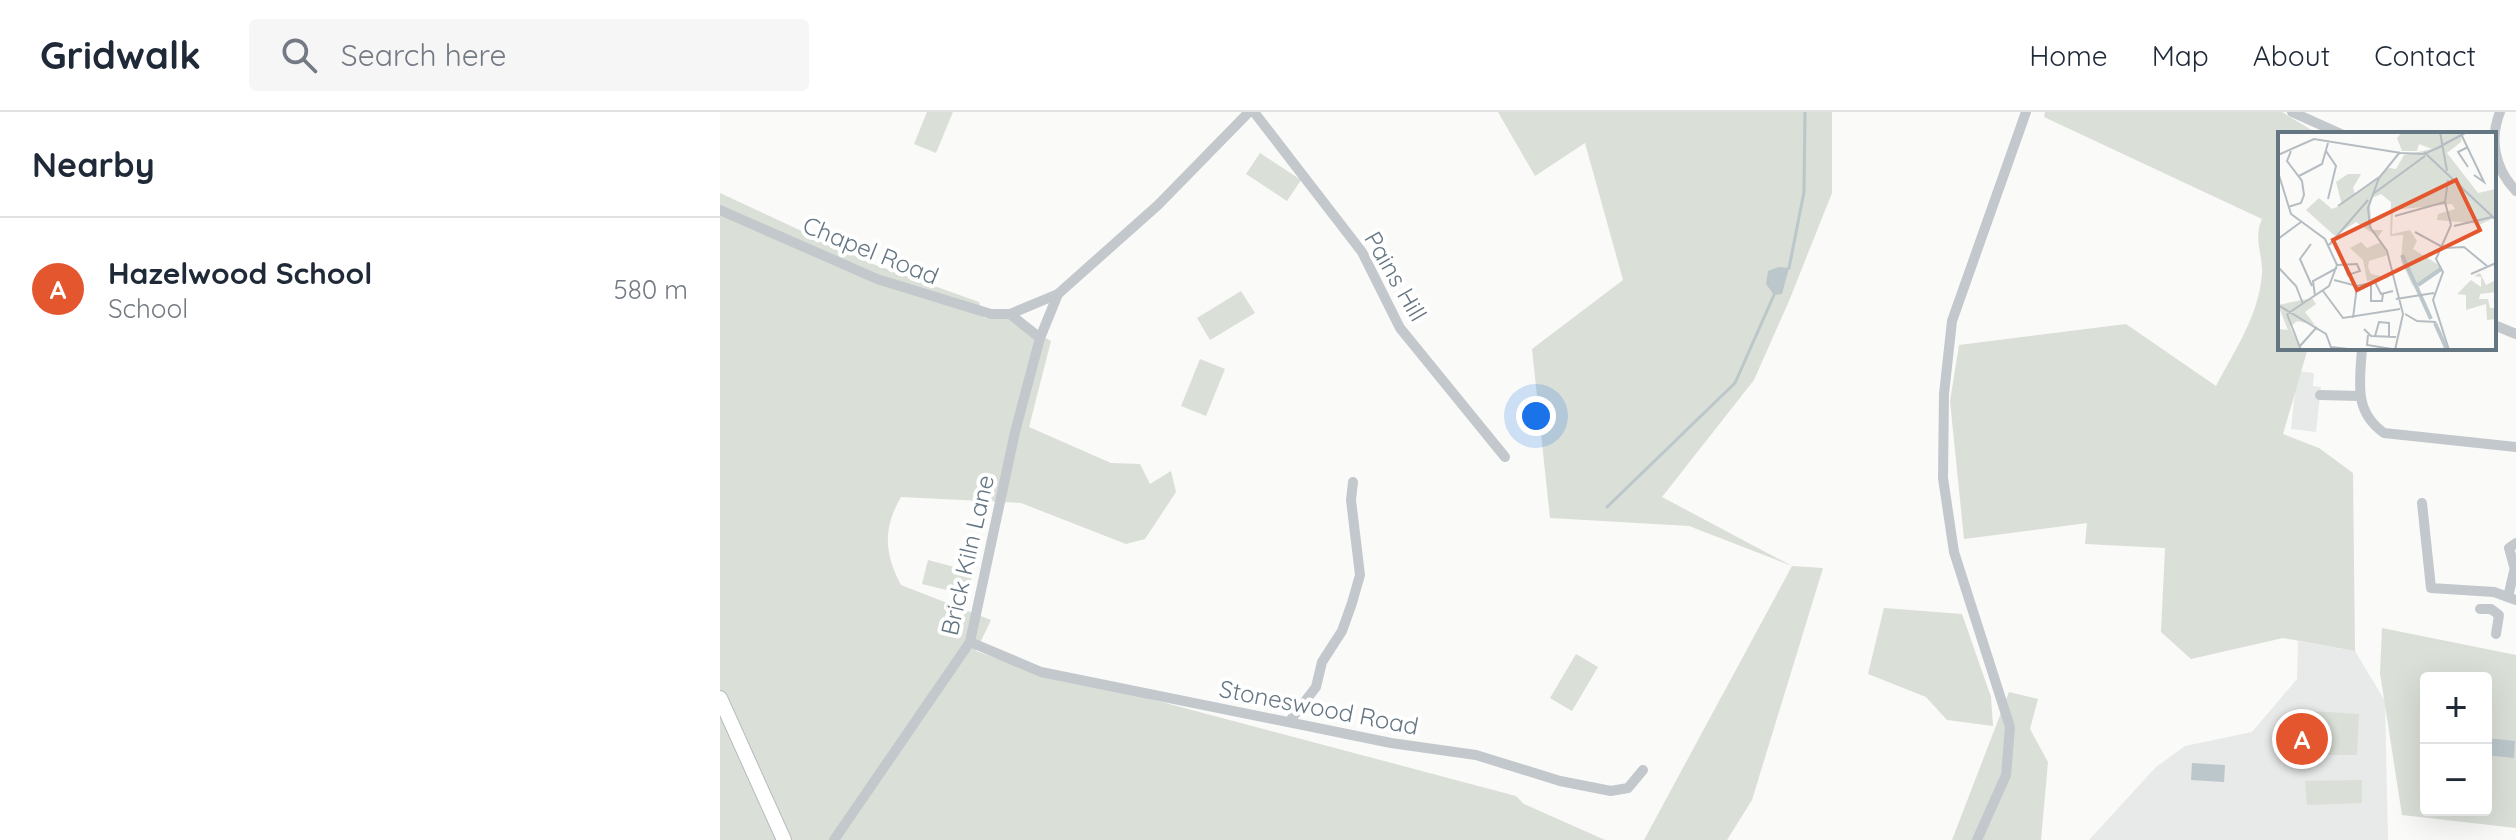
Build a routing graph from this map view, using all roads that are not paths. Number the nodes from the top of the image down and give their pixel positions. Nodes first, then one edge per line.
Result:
1 (1252, 112) edge
2 (2026, 112) edge
3 (2292, 112) edge
4 (2500, 112) edge
5 (2315, 117) edge
6 (2338, 132) edge
7 (2496, 132) edge
8 (2496, 161) edge
9 (2516, 191) edge
10 (720, 210) edge
11 (1058, 294) junction
12 (1010, 314) junction
13 (2496, 326) edge
14 (2516, 334) edge
15 (1040, 338) junction
16 (2362, 350) edge
17 (2320, 395) dead end
18 (2360, 396) junction
19 (2516, 447) edge
20 (1505, 457) dead end
21 (1353, 482) dead end
22 (2422, 503) dead end
23 (2516, 543) edge
24 (2515, 565) edge
25 (2494, 592) junction
26 (2512, 598) edge
27 (2496, 634) dead end
28 (970, 642) junction
29 (720, 698) edge
30 (1289, 722) junction
31 (1643, 770) dead end
32 (784, 840) edge
33 (834, 840) edge
34 (1977, 840) edge

1 - 11 street, Pains Hill
1 - 20 street, Pains Hill
2 - 34 street
3 - 5 street
4 - 7 street
5 - 6 street
8 - 9 street
10 - 12 street, Chapel Road
11 - 12 street
11 - 15 street, Pains Hill
12 - 15 street
13 - 14 street
15 - 28 street, Brick Kiln Lane
16 - 18 street
17 - 18 street
18 - 19 street
21 - 30 street
22 - 25 street
23 - 24 street
24 - 26 street
25 - 26 street
25 - 27 street
28 - 30 street, Stoneswood Road
28 - 33 street, Brick Kiln Lane
29 - 32 main road
30 - 31 street, Stoneswood Road

